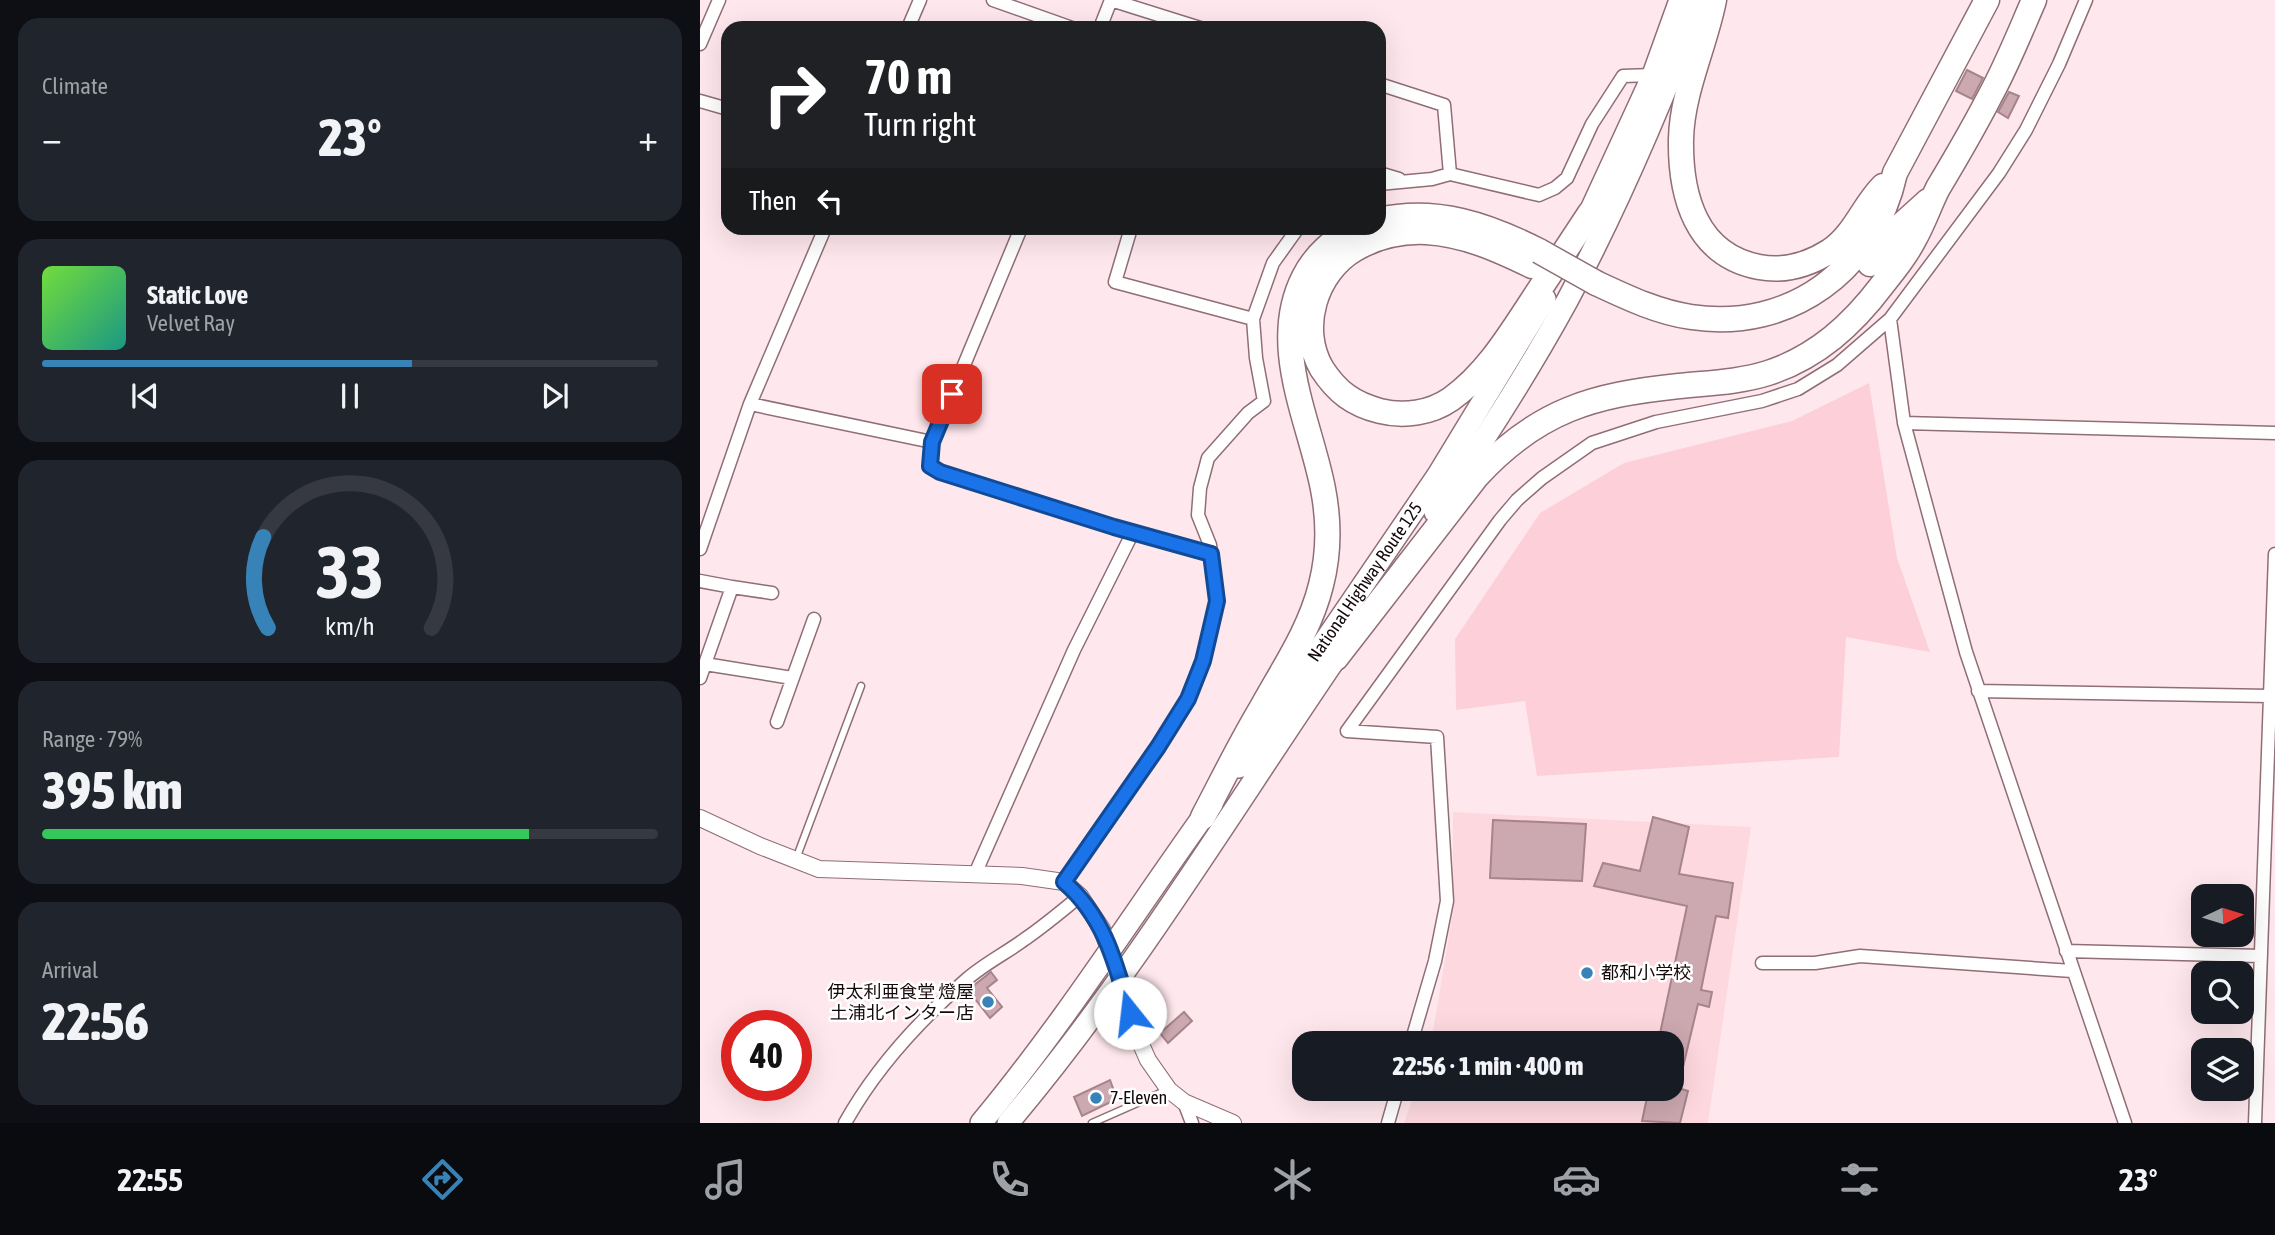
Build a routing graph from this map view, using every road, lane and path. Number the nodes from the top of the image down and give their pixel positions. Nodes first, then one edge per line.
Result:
1 (719, 0) edge
2 (920, 0) edge
3 (993, 0) edge
4 (1111, 0) edge
5 (1680, 0) edge
6 (1701, 0) edge
7 (1714, 0) edge
8 (1987, 0) edge
9 (2034, 0) edge
10 (2086, 0) edge
11 (911, 21) edge
12 (1052, 21) edge
13 (1103, 21) edge
14 (1178, 21) edge
15 (700, 44) edge
16 (1653, 75) junction
17 (1386, 86) edge
18 (700, 101) edge
19 (721, 107) edge
20 (1895, 173) junction
21 (1450, 174) junction
22 (1386, 175) edge
23 (1403, 181) junction
24 (1386, 183) edge
25 (1936, 193) junction
26 (1590, 213) junction
27 (1386, 218) edge
28 (821, 235) edge
29 (1018, 235) edge
30 (1129, 235) edge
31 (1293, 235) edge
32 (1344, 235) edge
33 (1535, 259) junction
34 (1592, 290) junction
35 (1253, 319) junction
36 (1890, 319) junction
37 (750, 404) junction
38 (1904, 423) junction
39 (2275, 433) edge
40 (932, 442) junction
41 (1133, 532) junction
42 (700, 549) edge
43 (1211, 554) junction
44 (2275, 554) edge
45 (700, 581) edge
46 (733, 587) junction
47 (772, 593) dead end
48 (814, 619) dead end
49 (1336, 658) junction
50 (705, 664) junction
51 (700, 678) edge
52 (792, 678) junction
53 (860, 686) dead end
54 (1978, 691) junction
55 (2270, 696) junction
56 (777, 722) dead end
57 (1203, 817) junction
58 (700, 818) edge
59 (795, 860) junction
60 (975, 874) junction
61 (1064, 882) junction
62 (1080, 896) junction
63 (1111, 950) junction
64 (2066, 951) junction
65 (2261, 956) junction
66 (1762, 963) dead end
67 (2072, 971) junction
68 (1120, 979) junction
69 (1415, 1031) edge
70 (1169, 1090) junction
71 (1394, 1101) edge
72 (1184, 1102) junction
73 (845, 1123) edge
74 (981, 1123) edge
75 (1008, 1123) edge
76 (1092, 1123) edge
77 (1192, 1123) edge
78 (1233, 1123) edge
79 (1388, 1123) edge
80 (2125, 1123) edge
81 (2255, 1123) edge

1 - 15 street
2 - 11 street
3 - 12 street
4 - 13 street
4 - 14 street
5 - 16 highway, National Highway Route 125
6 - 49 highway, National Highway Route 125
7 - 20 highway
8 - 20 highway
9 - 25 highway
10 - 36 street
16 - 21 street
16 - 26 highway, National Highway Route 125
17 - 21 street
18 - 19 street
20 - 34 highway
21 - 23 street
22 - 23 street
23 - 24 street
25 - 34 highway
25 - 49 highway
26 - 33 highway
26 - 57 highway, National Highway Route 125
27 - 33 highway
28 - 37 street
29 - 40 street
30 - 35 street
31 - 35 street
32 - 57 highway
33 - 34 highway, bridge
35 - 43 street
36 - 38 street
36 - 69 street
37 - 40 street
37 - 42 street
38 - 39 street
38 - 54 street
40 - 41 street
41 - 43 street
41 - 60 street
43 - 61 street
44 - 55 street
45 - 46 street
46 - 47 street
46 - 50 street
48 - 52 street
49 - 68 highway, National Highway Route 125
50 - 51 street
50 - 52 street
52 - 56 street
53 - 59 lane
54 - 55 street
54 - 64 street
55 - 65 street
57 - 63 highway, National Highway Route 125
58 - 59 street
59 - 60 street
60 - 61 street
61 - 62 street
62 - 63 street
62 - 73 street
63 - 68 street
63 - 74 highway, National Highway Route 125
64 - 65 street
64 - 67 street
65 - 81 street
66 - 67 street
67 - 80 street
68 - 70 street
68 - 75 highway, National Highway Route 125
70 - 72 street
70 - 76 lane
71 - 79 street
72 - 77 street
72 - 78 street

